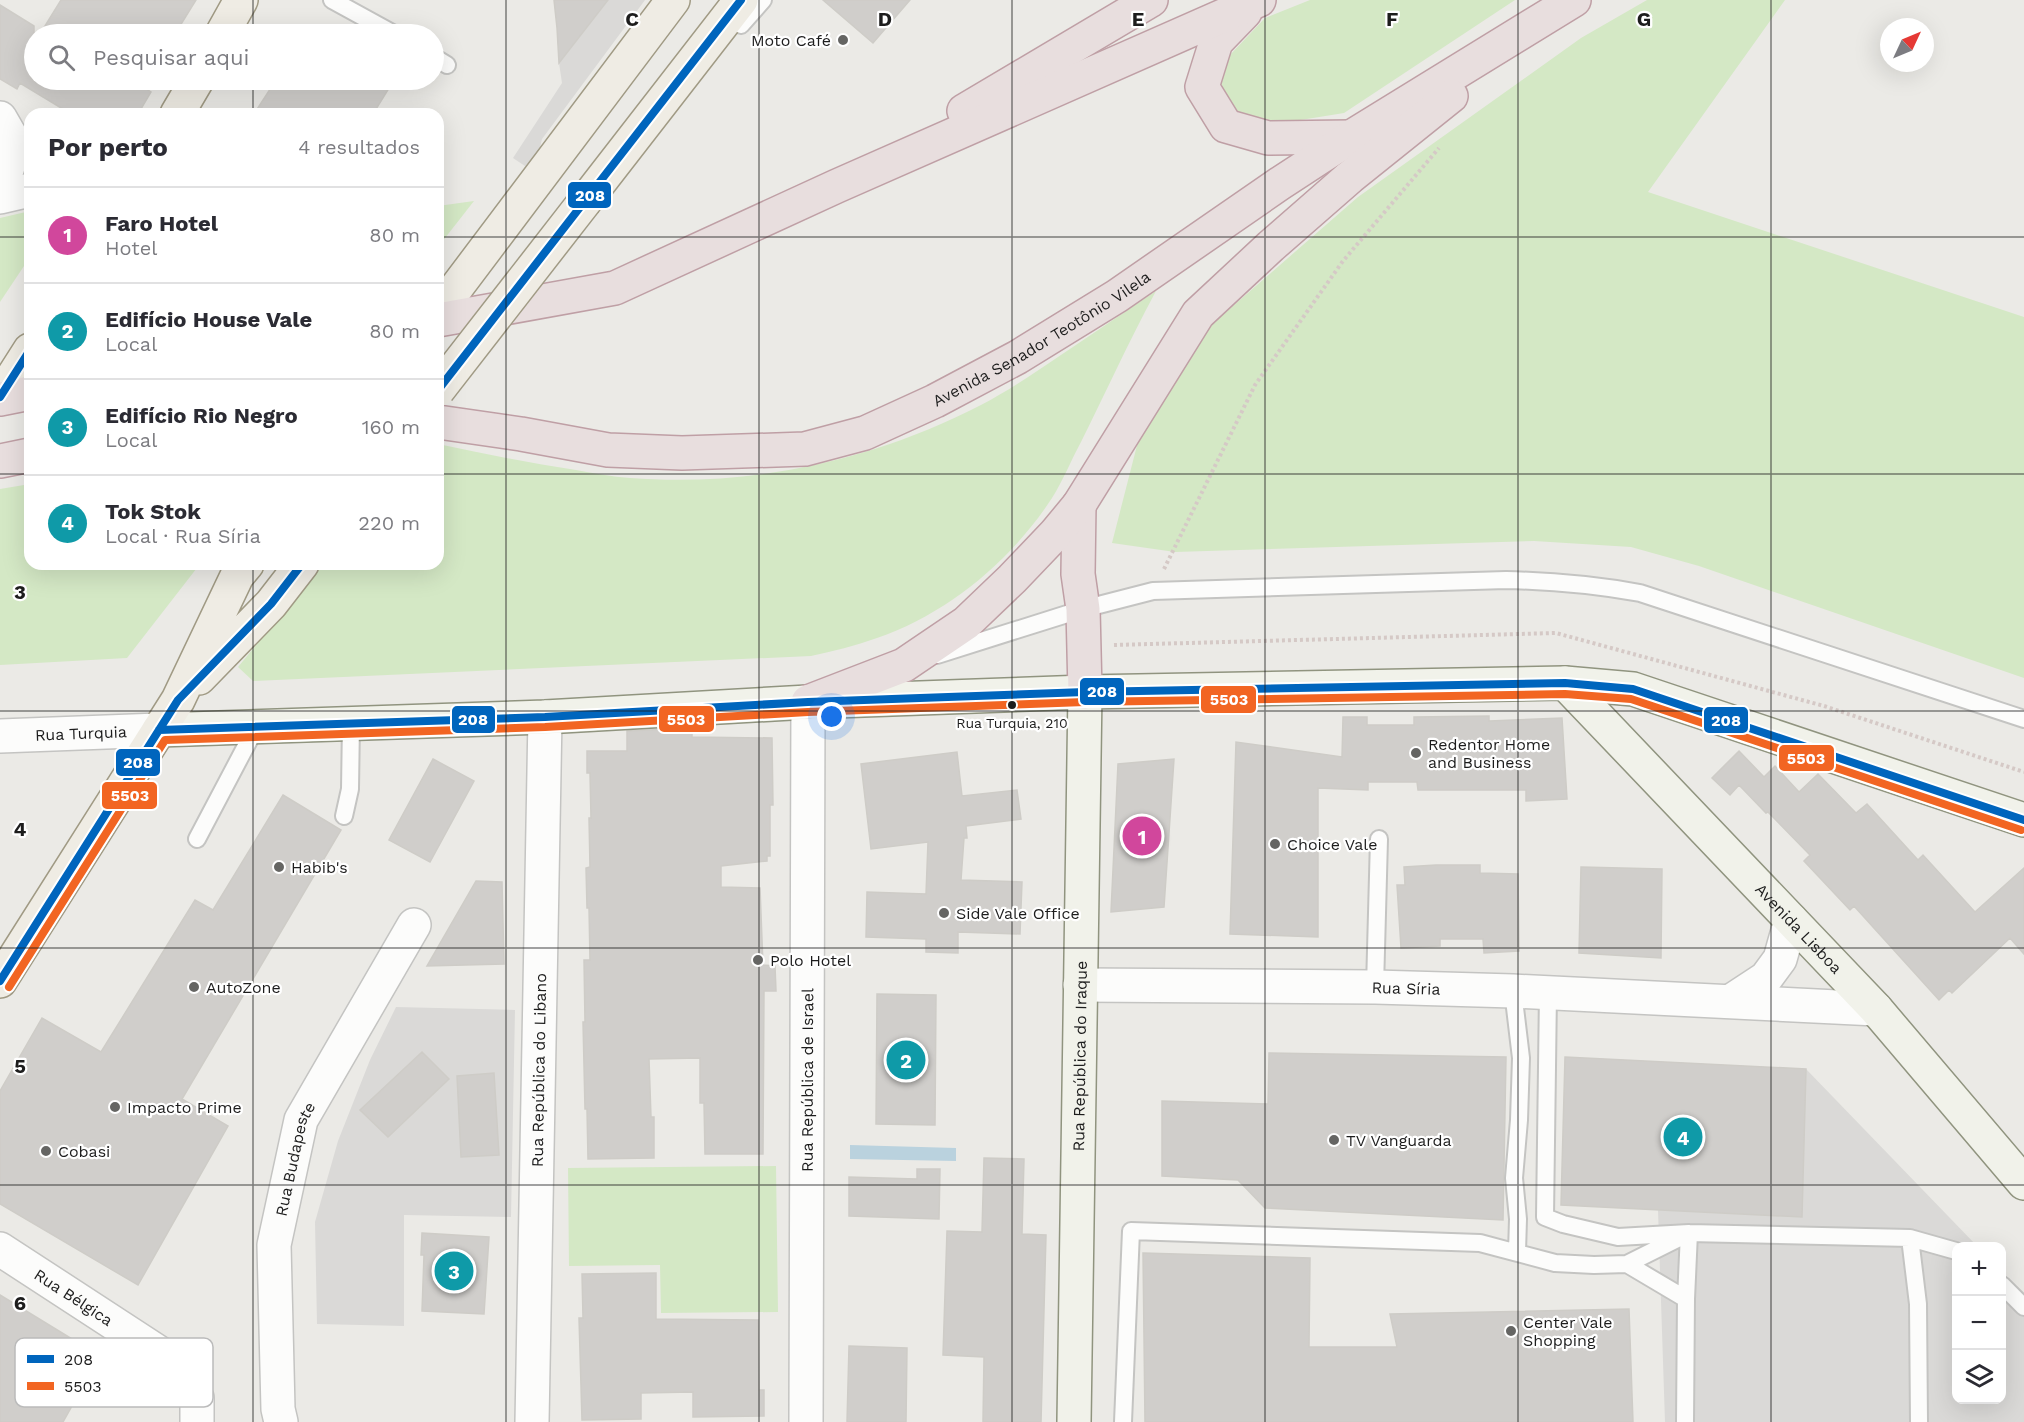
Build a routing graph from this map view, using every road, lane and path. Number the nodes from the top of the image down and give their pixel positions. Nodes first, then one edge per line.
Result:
1 (241, 0) edge
2 (332, 0) edge
3 (741, 0) edge
4 (763, 0) edge
5 (1151, 0) edge
6 (1257, 1) edge
7 (667, 5) edge
8 (1565, 6) edge
9 (228, 24) edge
10 (376, 24) edge
11 (712, 37) junction
12 (190, 90) edge
13 (180, 108) edge
14 (0, 110) edge
15 (0, 118) edge
16 (24, 124) edge
17 (1351, 137) junction
18 (1442, 145) dead end
19 (0, 180) edge
20 (837, 186) junction
21 (24, 191) edge
22 (0, 197) edge
23 (444, 304) edge
24 (444, 319) edge
25 (24, 360) edge
26 (444, 382) edge
27 (24, 394) edge
28 (0, 398) edge
29 (444, 423) edge
30 (24, 457) edge
31 (0, 461) edge
32 (1079, 505) junction
33 (242, 570) edge
34 (297, 570) edge
35 (1153, 591) junction
36 (1083, 609) junction
37 (904, 665) junction
38 (1565, 683) junction
39 (1085, 692) junction
40 (178, 700) junction
41 (808, 702) junction
42 (545, 717) junction
43 (2024, 719) edge
44 (351, 723) junction
45 (256, 727) junction
46 (159, 730) junction
47 (0, 736) edge
48 (344, 816) dead end
49 (2024, 820) edge
50 (197, 839) dead end
51 (1379, 839) dead end
52 (1791, 920) junction
53 (414, 925) dead end
54 (0, 981) edge
55 (1080, 985) junction
56 (1376, 987) junction
57 (1513, 991) junction
58 (1548, 992) junction
59 (1731, 1000) junction
60 (1876, 1009) junction
61 (2024, 1183) edge
62 (1689, 1233) junction
63 (1910, 1238) junction
64 (0, 1249) edge
65 (1952, 1250) edge
66 (1517, 1252) junction
67 (1627, 1264) junction
68 (2006, 1290) edge
69 (1686, 1299) junction
70 (2024, 1306) edge
71 (137, 1338) edge
72 (281, 1422) edge
73 (532, 1422) edge
74 (806, 1422) edge
75 (1074, 1422) edge
76 (1123, 1422) edge
77 (1685, 1422) edge
78 (1919, 1422) edge

1 - 9 main road
2 - 10 lane
3 - 11 main road
4 - 11 lane
5 - 20 highway
6 - 17 highway
6 - 20 highway
7 - 23 main road
8 - 17 highway, Avenida Senador Teotônio Vilela
8 - 32 highway
11 - 26 main road, bridge
12 - 13 main road
14 - 16 street
15 - 19 street
17 - 29 highway, Avenida Senador Teotônio Vilela
18 - 35 path
20 - 24 highway
21 - 22 street
25 - 28 main road
27 - 28 highway
30 - 31 highway
32 - 36 highway
32 - 37 highway
33 - 40 main road
34 - 40 main road
35 - 36 lane
35 - 43 lane
36 - 37 lane
36 - 39 highway
37 - 41 highway
38 - 39 main road, Rua Turquia
38 - 49 main road, Rua Turquia
38 - 52 main road, Avenida Lisboa
39 - 41 main road, Rua Turquia
39 - 55 main road, Rua República do Iraque
40 - 46 main road
41 - 42 main road, Rua Turquia
41 - 74 street, Rua República de Israel
42 - 44 main road, Rua Turquia
42 - 73 street, Rua República do Libano
44 - 45 main road, Rua Turquia
44 - 48 lane
45 - 46 main road, Rua Turquia
45 - 50 lane
46 - 47 street, Rua Turquia
46 - 54 main road
51 - 56 lane
52 - 59 street
52 - 60 main road, Avenida Lisboa
53 - 72 street, Rua Budapeste
55 - 56 street, Rua Síria
55 - 75 main road, Rua República do Iraque
56 - 57 street, Rua Síria
57 - 58 street, Rua Síria
57 - 66 lane
58 - 59 street, Rua Síria
58 - 62 lane
59 - 60 street, Rua Síria
60 - 61 main road, Avenida Lisboa
62 - 63 lane
62 - 67 lane
62 - 69 lane
63 - 65 lane
63 - 78 lane
64 - 71 street, Rua Bélgica
66 - 67 lane
66 - 76 lane
67 - 69 lane
68 - 70 lane
69 - 77 lane

